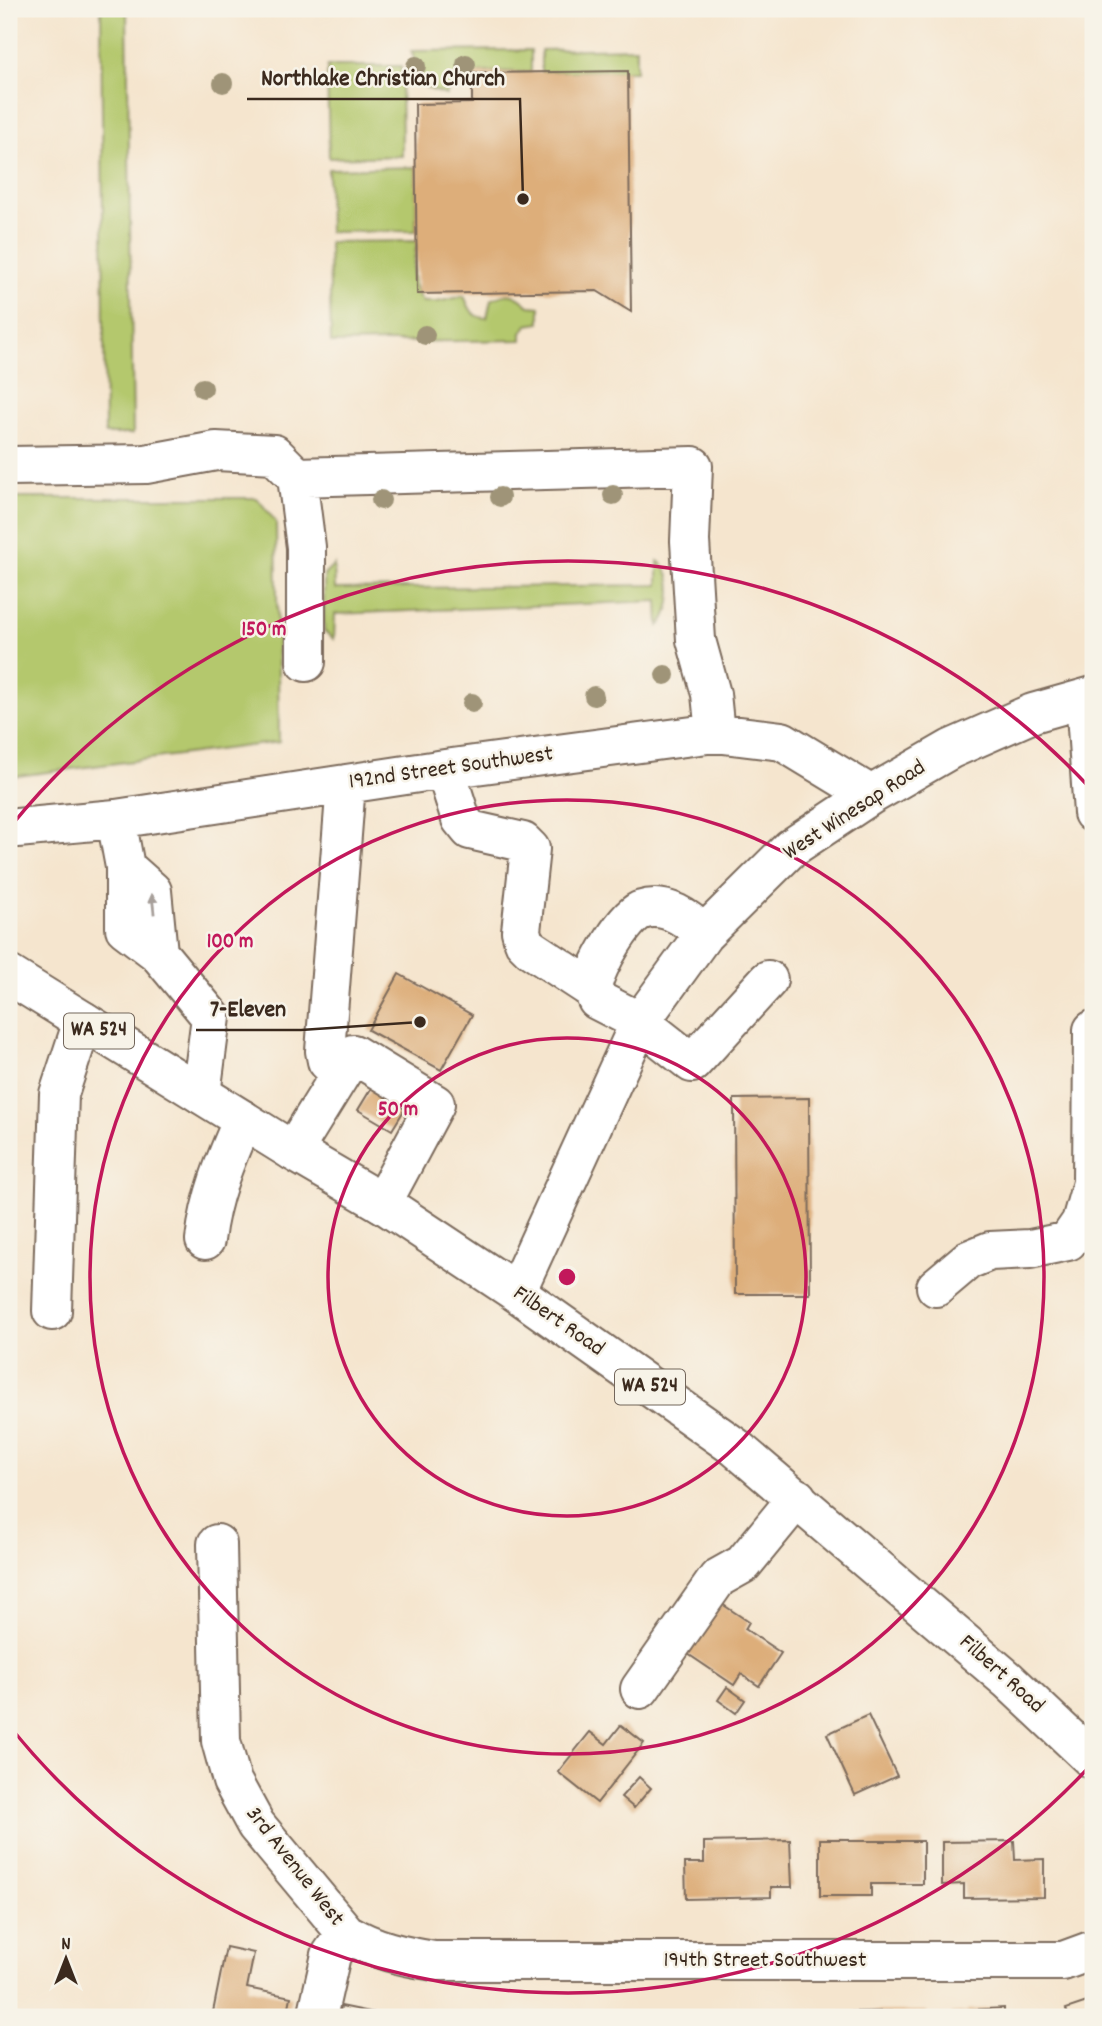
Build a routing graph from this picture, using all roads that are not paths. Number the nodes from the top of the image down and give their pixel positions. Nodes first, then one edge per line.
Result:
1 (9, 466) edge
2 (297, 477) junction
3 (306, 662) dead end
4 (1089, 698) edge
5 (715, 733) junction
6 (445, 769) junction
7 (346, 784) junction
8 (871, 794) junction
9 (1093, 813) edge
10 (116, 819) junction
11 (17, 828) dead end
12 (704, 934) junction
13 (9, 975) edge
14 (768, 980) dead end
15 (592, 989) junction
16 (83, 1021) junction
17 (640, 1022) junction
18 (1093, 1030) edge
19 (340, 1074) junction
20 (201, 1094) junction
21 (243, 1120) junction
22 (293, 1151) junction
23 (382, 1203) junction
24 (205, 1240) dead end
25 (936, 1287) dead end
26 (516, 1292) junction
27 (52, 1311) dead end
28 (797, 1498) junction
29 (217, 1544) dead end
30 (640, 1689) dead end
31 (1093, 1760) edge
32 (346, 1933) junction
33 (1093, 1950) edge
34 (434, 1961) joint
35 (317, 2017) edge

1 - 2 street
2 - 3 street
2 - 5 street
4 - 8 street, West Winesap Road
4 - 9 street
5 - 6 street, 192nd Street Southwest
5 - 8 street, 192nd Street Southwest
6 - 7 street, 192nd Street Southwest
6 - 15 street
7 - 10 street, 192nd Street Southwest
7 - 19 street
8 - 12 street, West Winesap Road
10 - 11 street, 192nd Street Southwest
10 - 20 street
12 - 15 street
12 - 17 street, West Winesap Road
13 - 16 street, Filbert Road / WA 524
14 - 17 street
15 - 17 street
16 - 20 street, Filbert Road / WA 524
16 - 27 street
17 - 26 street, West Winesap Road
18 - 25 street
19 - 22 street
19 - 23 street
20 - 21 street, Filbert Road / WA 524
21 - 22 street, Filbert Road / WA 524
21 - 24 street
22 - 23 street, Filbert Road / WA 524
23 - 26 street, Filbert Road / WA 524
26 - 28 street, Filbert Road / WA 524
28 - 30 street
28 - 31 street, Filbert Road / WA 524
29 - 32 street, 3rd Avenue West
32 - 34 street, 3rd Avenue West
32 - 35 street
33 - 34 street, 194th Street Southwest

